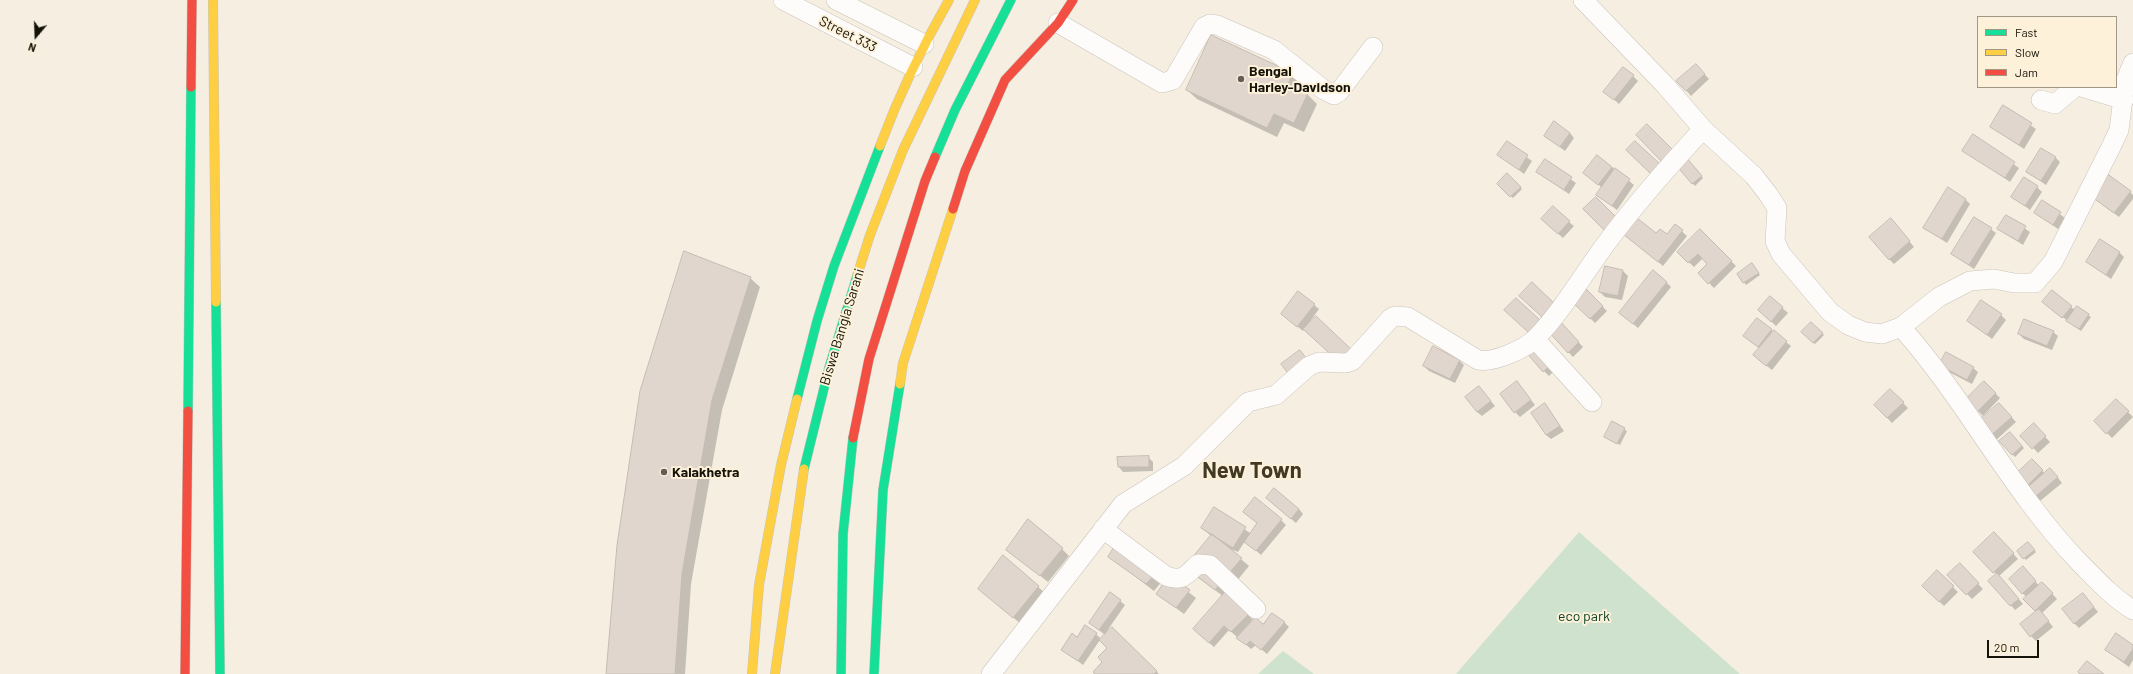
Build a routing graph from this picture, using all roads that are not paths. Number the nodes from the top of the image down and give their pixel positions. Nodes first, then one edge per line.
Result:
1 (192, 0) edge
2 (213, 0) edge
3 (783, 0) edge
4 (836, 0) edge
5 (949, 0) edge
6 (975, 0) edge
7 (1011, 0) edge
8 (1073, 0) edge
9 (1583, 0) edge
10 (1058, 22) junction
11 (924, 44) junction
12 (1373, 47) dead end
13 (2133, 63) edge
14 (913, 67) junction
15 (2074, 88) edge
16 (2084, 88) edge
17 (2041, 100) dead end
18 (2124, 100) junction
19 (1703, 129) junction
20 (1901, 328) junction
21 (1535, 338) junction
22 (1592, 402) dead end
23 (1103, 529) junction
24 (1256, 609) dead end
25 (2133, 610) edge
26 (185, 674) edge
27 (220, 674) edge
28 (752, 674) edge
29 (775, 674) edge
30 (841, 674) edge
31 (874, 674) edge
32 (991, 674) edge

1 - 26 street
2 - 27 street
3 - 14 street, Street 333
4 - 11 street, Street 333
5 - 11 street
6 - 29 street, Biswa Bangla Sarani
7 - 30 street
8 - 10 street
9 - 19 street
10 - 12 street
10 - 31 street
11 - 14 street
13 - 18 street
14 - 28 street
15 - 17 street
16 - 18 street
18 - 20 street
19 - 20 street
19 - 21 street
20 - 25 street
21 - 22 street
21 - 23 street
23 - 24 street
23 - 32 street

